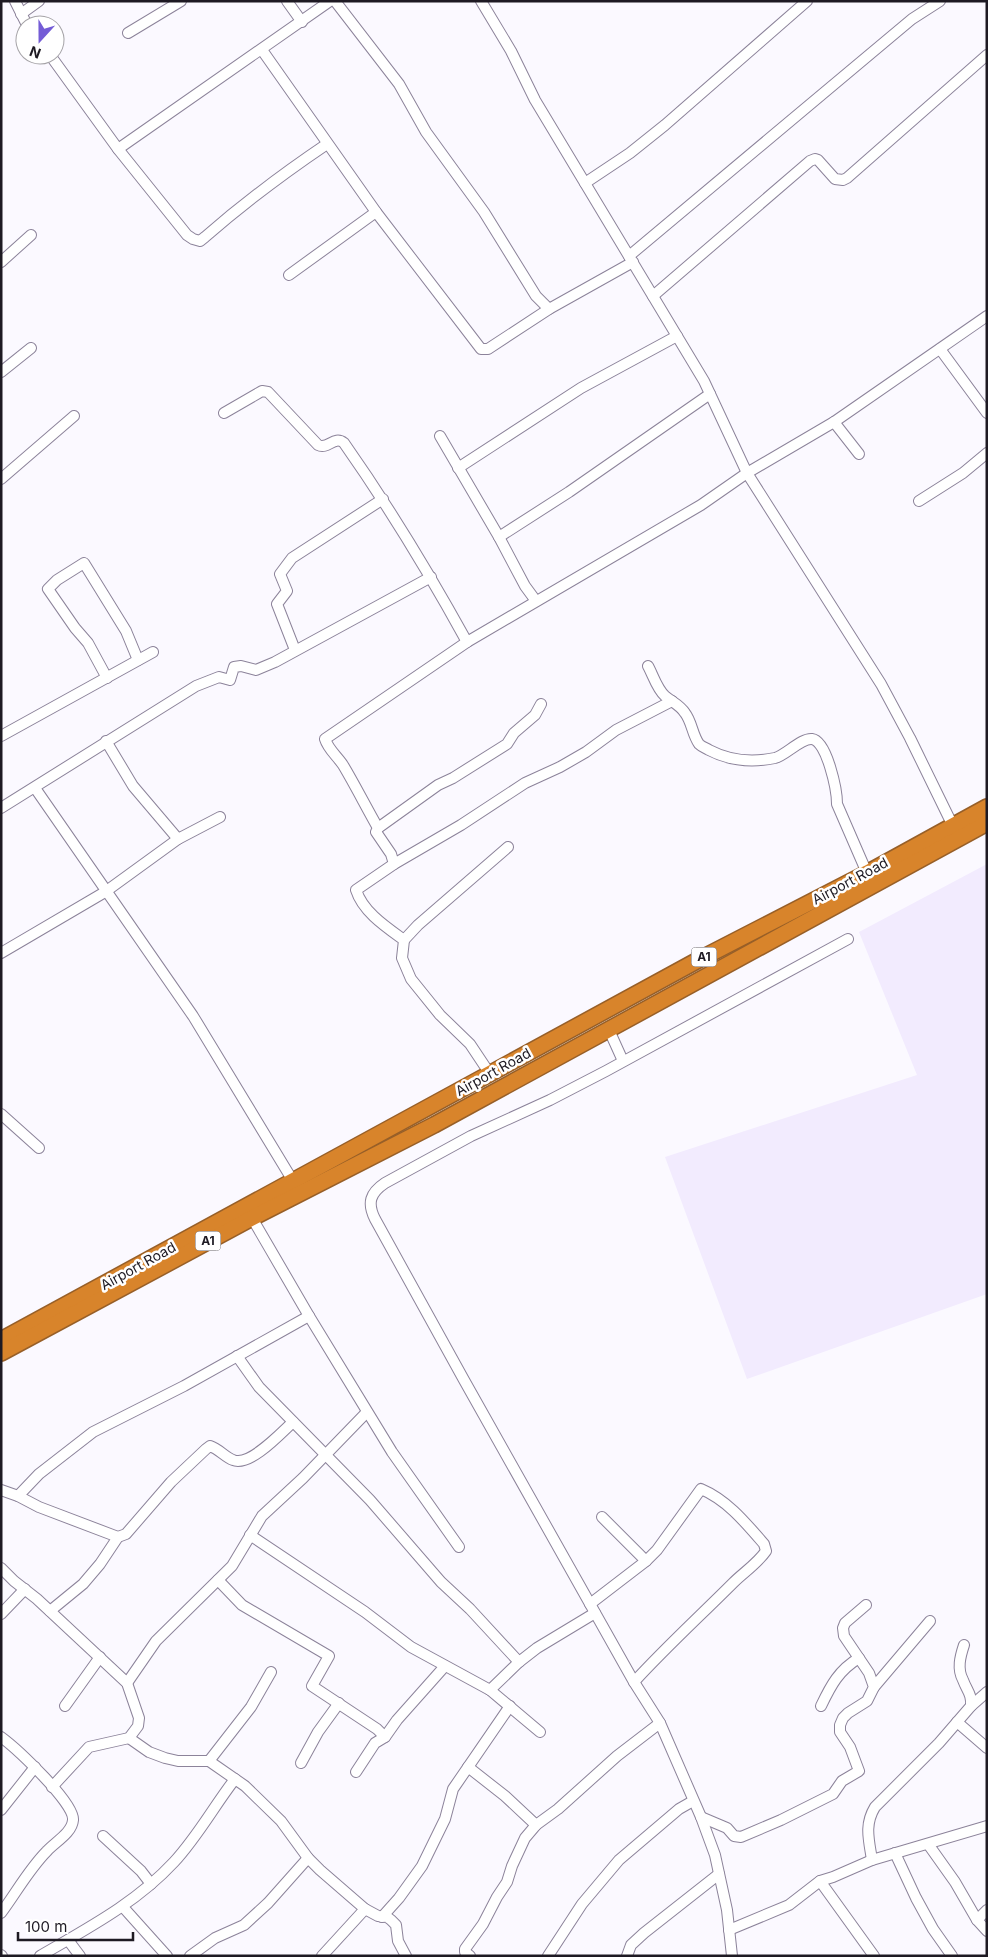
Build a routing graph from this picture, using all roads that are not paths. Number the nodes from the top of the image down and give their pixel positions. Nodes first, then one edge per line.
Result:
1 (15, 1) edge
2 (39, 1) edge
3 (181, 1) edge
4 (287, 1) edge
5 (330, 1) edge
6 (335, 1) edge
7 (480, 1) edge
8 (807, 1) edge
9 (940, 1) edge
10 (21, 14) joint
11 (302, 22) junction
12 (128, 34) dead end
13 (262, 50) junction
14 (987, 55) edge
15 (57, 65) edge
16 (327, 144) junction
17 (118, 149) junction
18 (585, 183) junction
19 (376, 212) junction
20 (31, 235) dead end
21 (631, 259) junction
22 (1, 262) edge
23 (289, 275) dead end
24 (653, 296) junction
25 (549, 309) junction
26 (987, 316) edge
27 (677, 336) junction
28 (31, 348) dead end
29 (940, 349) junction
30 (1, 372) edge
31 (710, 394) junction
32 (224, 413) dead end
33 (987, 413) edge
34 (74, 416) dead end
35 (834, 422) junction
36 (440, 436) dead end
37 (987, 453) edge
38 (859, 454) dead end
39 (458, 468) junction
40 (747, 473) junction
41 (1, 479) edge
42 (383, 499) junction
43 (918, 501) dead end
44 (499, 537) junction
45 (431, 578) junction
46 (536, 601) junction
47 (467, 642) junction
48 (295, 650) junction
49 (153, 652) dead end
50 (138, 660) junction
51 (648, 666) dead end
52 (107, 678) junction
53 (672, 701) junction
54 (541, 704) dead end
55 (1, 736) edge
56 (106, 741) junction
57 (34, 788) junction
58 (987, 807) edge
59 (1, 808) edge
60 (220, 817) dead end
61 (987, 823) edge
62 (953, 826) junction
63 (378, 828) junction
64 (178, 839) junction
65 (508, 847) dead end
66 (394, 864) junction
67 (867, 873) junction
68 (105, 892) junction
69 (848, 939) dead end
70 (404, 940) junction
71 (1, 953) edge
72 (609, 1030) junction
73 (623, 1061) junction
74 (490, 1074) junction
75 (1, 1114) edge
76 (39, 1148) dead end
77 (293, 1181) junction
78 (252, 1218) junction
79 (309, 1316) junction
80 (1, 1340) edge
81 (1, 1353) edge
82 (237, 1356) junction
83 (366, 1412) junction
84 (294, 1422) junction
85 (326, 1454) junction
86 (1, 1490) edge
87 (18, 1496) junction
88 (602, 1517) dead end
89 (250, 1535) junction
90 (118, 1537) junction
91 (459, 1547) dead end
92 (646, 1561) junction
93 (1, 1568) edge
94 (218, 1580) junction
95 (25, 1589) junction
96 (590, 1604) junction
97 (866, 1605) dead end
98 (50, 1611) junction
99 (595, 1613) junction
100 (1, 1614) edge
101 (930, 1621) dead end
102 (964, 1645) dead end
103 (100, 1657) junction
104 (860, 1658) junction
105 (519, 1662) junction
106 (446, 1666) junction
107 (271, 1672) dead end
108 (634, 1682) junction
109 (127, 1683) junction
110 (874, 1687) junction
111 (490, 1690) junction
112 (987, 1692) edge
113 (339, 1704) junction
114 (65, 1706) dead end
115 (510, 1706) junction
116 (821, 1706) dead end
117 (971, 1706) junction
118 (957, 1722) junction
119 (660, 1723) junction
120 (540, 1732) dead end
121 (1, 1737) edge
122 (384, 1737) junction
123 (129, 1738) junction
124 (987, 1748) edge
125 (209, 1761) junction
126 (301, 1763) dead end
127 (35, 1767) junction
128 (468, 1767) junction
129 (356, 1772) dead end
130 (235, 1779) junction
131 (52, 1787) junction
132 (693, 1801) junction
133 (1, 1810) edge
134 (701, 1817) junction
135 (536, 1825) junction
136 (987, 1826) edge
137 (103, 1836) dead end
138 (928, 1844) junction
139 (895, 1853) junction
140 (308, 1858) junction
141 (872, 1860) junction
142 (719, 1874) junction
143 (820, 1881) junction
144 (152, 1884) junction
145 (124, 1907) junction
146 (365, 1909) junction
147 (987, 1910) edge
148 (1, 1913) edge
149 (382, 1917) junction
150 (977, 1920) junction
151 (729, 1930) junction
152 (987, 1931) edge
153 (68, 1940) junction
154 (40, 1956) edge
155 (80, 1956) edge
156 (167, 1956) edge
157 (190, 1956) edge
158 (322, 1956) edge
159 (406, 1956) edge
160 (470, 1956) edge
161 (548, 1956) edge
162 (627, 1956) edge
163 (732, 1956) edge
164 (874, 1956) edge
165 (952, 1956) edge

1 - 10 street
2 - 10 street
3 - 12 street
4 - 11 street
5 - 11 street
6 - 25 street
7 - 18 street
8 - 18 street
9 - 21 street
11 - 13 street
13 - 16 street
13 - 17 street
14 - 24 street
15 - 17 street
16 - 17 street
16 - 19 street
18 - 21 street
19 - 23 street
19 - 25 street
20 - 22 street
21 - 24 street
21 - 25 street
24 - 27 street
26 - 29 street
27 - 31 street
27 - 39 street
28 - 30 street
29 - 33 street
29 - 35 street
31 - 40 street
31 - 44 street
32 - 42 street
34 - 41 street
35 - 38 street
35 - 40 street
36 - 39 street
37 - 43 street
39 - 44 street
40 - 46 street
40 - 62 street
42 - 45 street
42 - 48 street
44 - 46 street
45 - 47 street
45 - 48 street
46 - 47 street
47 - 63 street
48 - 56 street
49 - 50 street
50 - 52 street
50 - 52 street
51 - 53 street
52 - 55 street
53 - 66 street
53 - 67 street
54 - 63 street
56 - 57 street
56 - 64 street
57 - 59 street
57 - 68 street
58 - 62 highway, Airport Road / A1
60 - 64 street
61 - 72 highway, Airport Road / A1
62 - 67 highway, Airport Road / A1
63 - 66 street
64 - 68 street
65 - 70 street
66 - 70 street
67 - 74 highway, Airport Road / A1
68 - 71 street
68 - 77 street
69 - 73 street
70 - 74 street
72 - 73 street
72 - 78 highway, Airport Road / A1
73 - 96 street
74 - 77 highway, Airport Road / A1
75 - 76 street
77 - 80 highway, Airport Road / A1
78 - 79 street
78 - 81 highway, Airport Road / A1
79 - 82 street
79 - 83 street
82 - 84 street
82 - 87 street
83 - 85 street
83 - 91 street
84 - 85 street
84 - 90 street
85 - 89 street
85 - 105 street
86 - 87 street
87 - 90 street
88 - 92 street
89 - 94 street
89 - 106 street
90 - 98 street
92 - 96 street
92 - 108 street
93 - 95 street
94 - 109 street
94 - 113 street
95 - 98 street
95 - 100 street
96 - 99 street
97 - 104 street
98 - 103 street
99 - 105 street
99 - 108 street
101 - 110 street
102 - 117 street
103 - 109 street
103 - 114 street
104 - 110 street
104 - 116 street
105 - 111 street
106 - 111 street
106 - 122 street
107 - 125 street
108 - 119 street
109 - 123 street
110 - 134 street
111 - 115 street
112 - 117 street
113 - 122 street
113 - 126 street
115 - 120 street
115 - 128 street
117 - 118 street
118 - 124 street
118 - 141 street
119 - 132 street
119 - 135 street
121 - 127 street
122 - 129 street
123 - 125 street
123 - 131 street
125 - 130 street
127 - 131 street
127 - 133 street
128 - 135 street
128 - 149 street
130 - 140 street
130 - 144 street
131 - 148 street
132 - 134 street
132 - 161 street
134 - 142 street
135 - 160 street
136 - 138 street
137 - 144 street
138 - 139 street
138 - 150 street
139 - 141 street
139 - 165 street
140 - 146 street
140 - 157 street
141 - 143 street
142 - 151 street
142 - 162 street
143 - 151 street
143 - 164 street
144 - 145 street
145 - 153 street
145 - 156 street
146 - 149 street
146 - 158 street
147 - 150 street
149 - 159 street
150 - 152 street
151 - 163 street
153 - 154 street
153 - 155 street

